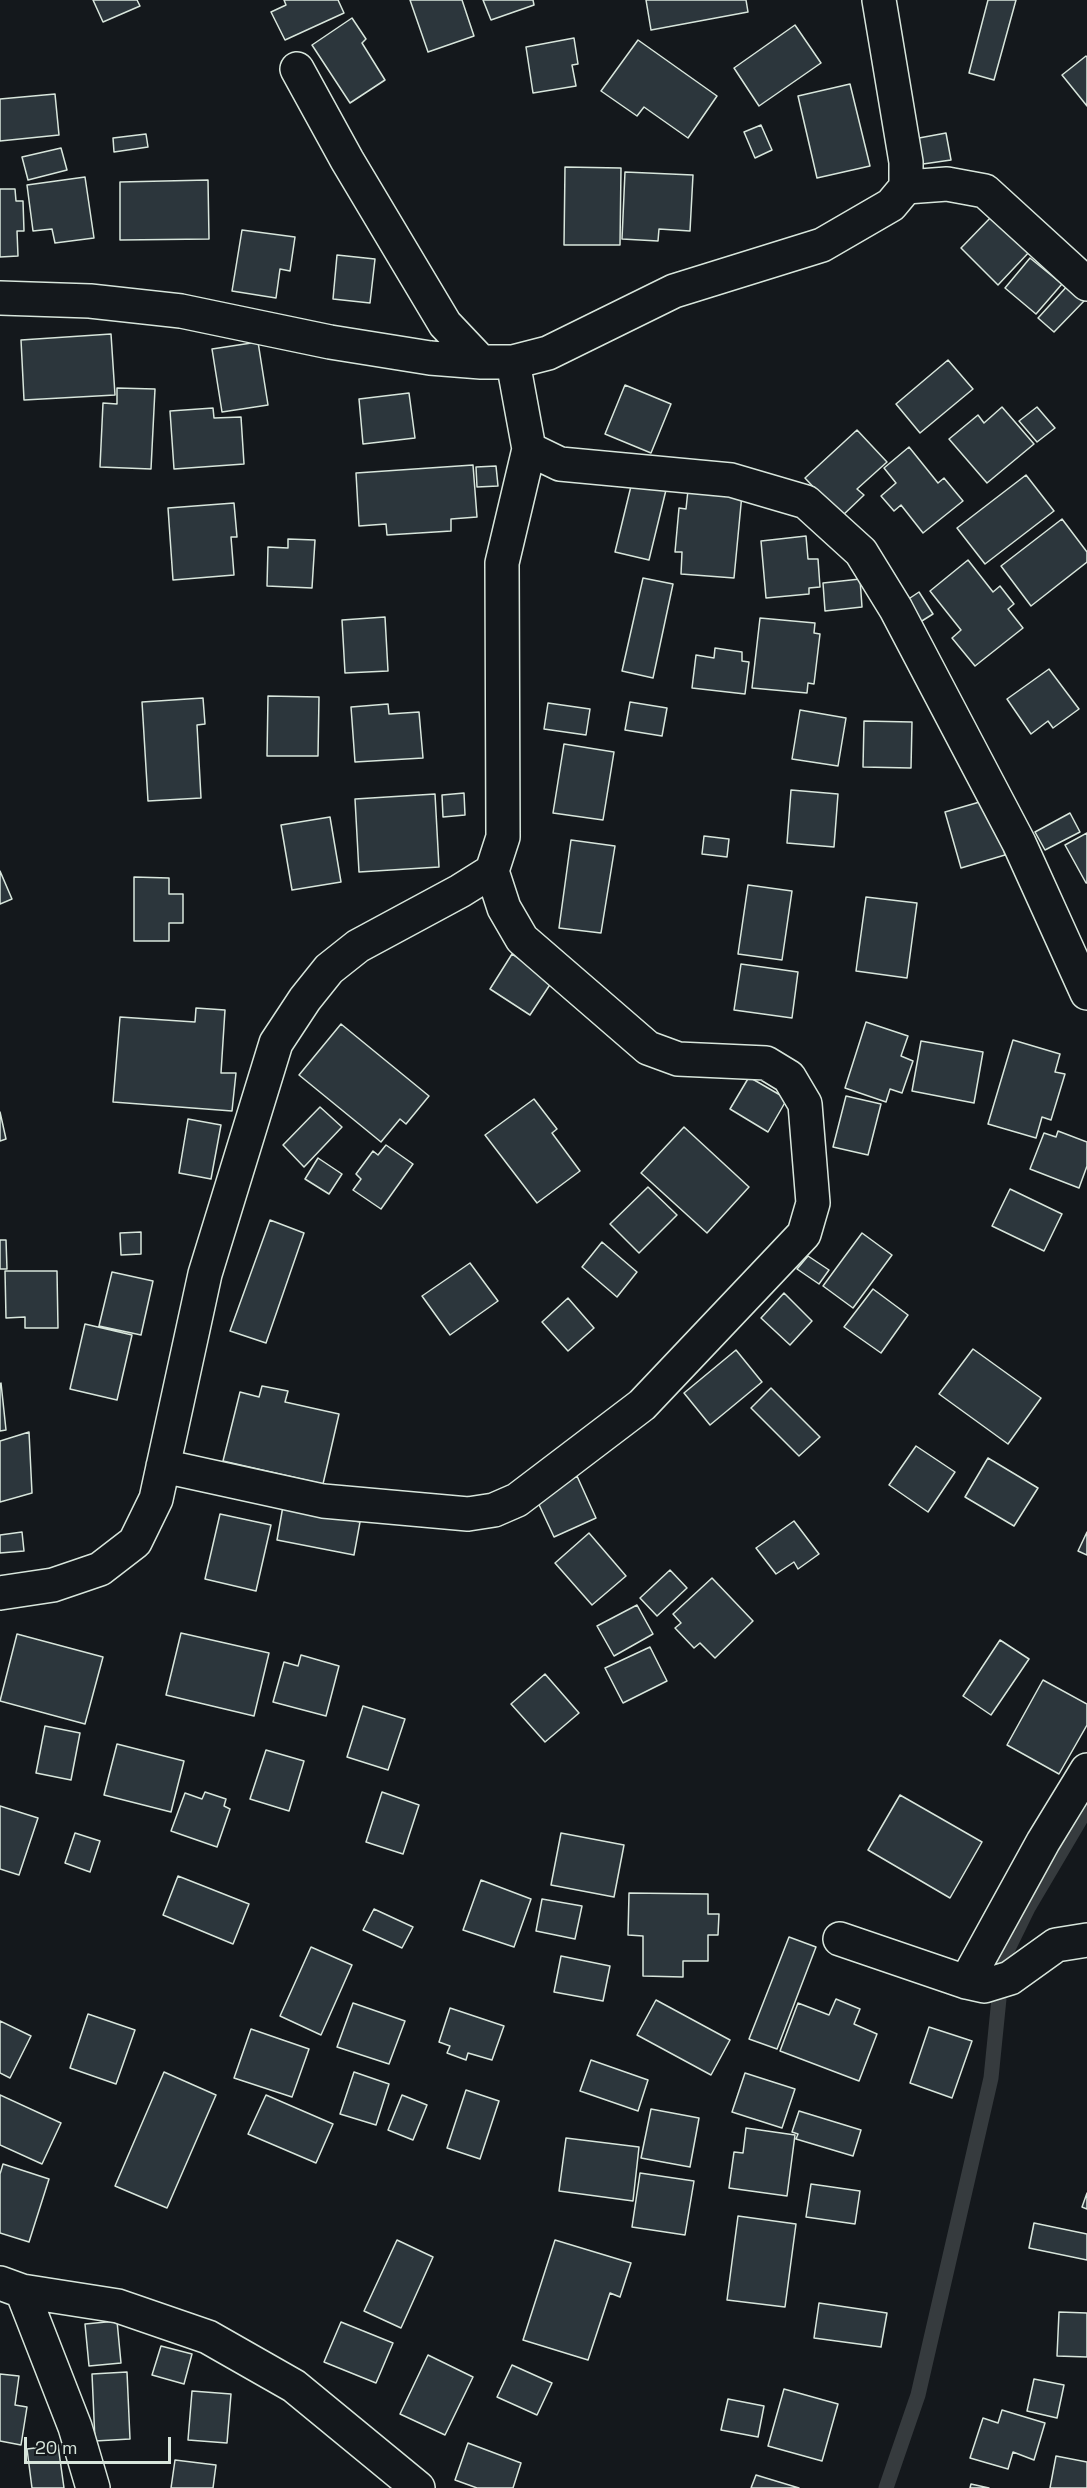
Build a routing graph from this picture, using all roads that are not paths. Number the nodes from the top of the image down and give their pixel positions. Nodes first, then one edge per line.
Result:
1 (879, 0) edge
2 (297, 69) dead end
3 (906, 187) junction
4 (1087, 284) edge
5 (0, 298) edge
6 (481, 362) junction
7 (513, 362) junction
8 (529, 449) junction
9 (492, 871) junction
10 (1087, 993) edge
11 (163, 1466) junction
12 (0, 1593) edge
13 (1087, 1770) edge
14 (840, 1939) dead end
15 (1087, 1940) edge
16 (987, 1982) junction
17 (11, 2287) edge
18 (93, 2488) edge
19 (418, 2488) edge

1 - 3 street
2 - 6 street
3 - 4 street
3 - 7 street
5 - 6 street
6 - 7 street
7 - 8 street
8 - 9 street
8 - 10 street
9 - 11 street
9 - 11 street
11 - 12 street
13 - 16 street
14 - 16 street
15 - 16 street
17 - 18 street
17 - 19 street

